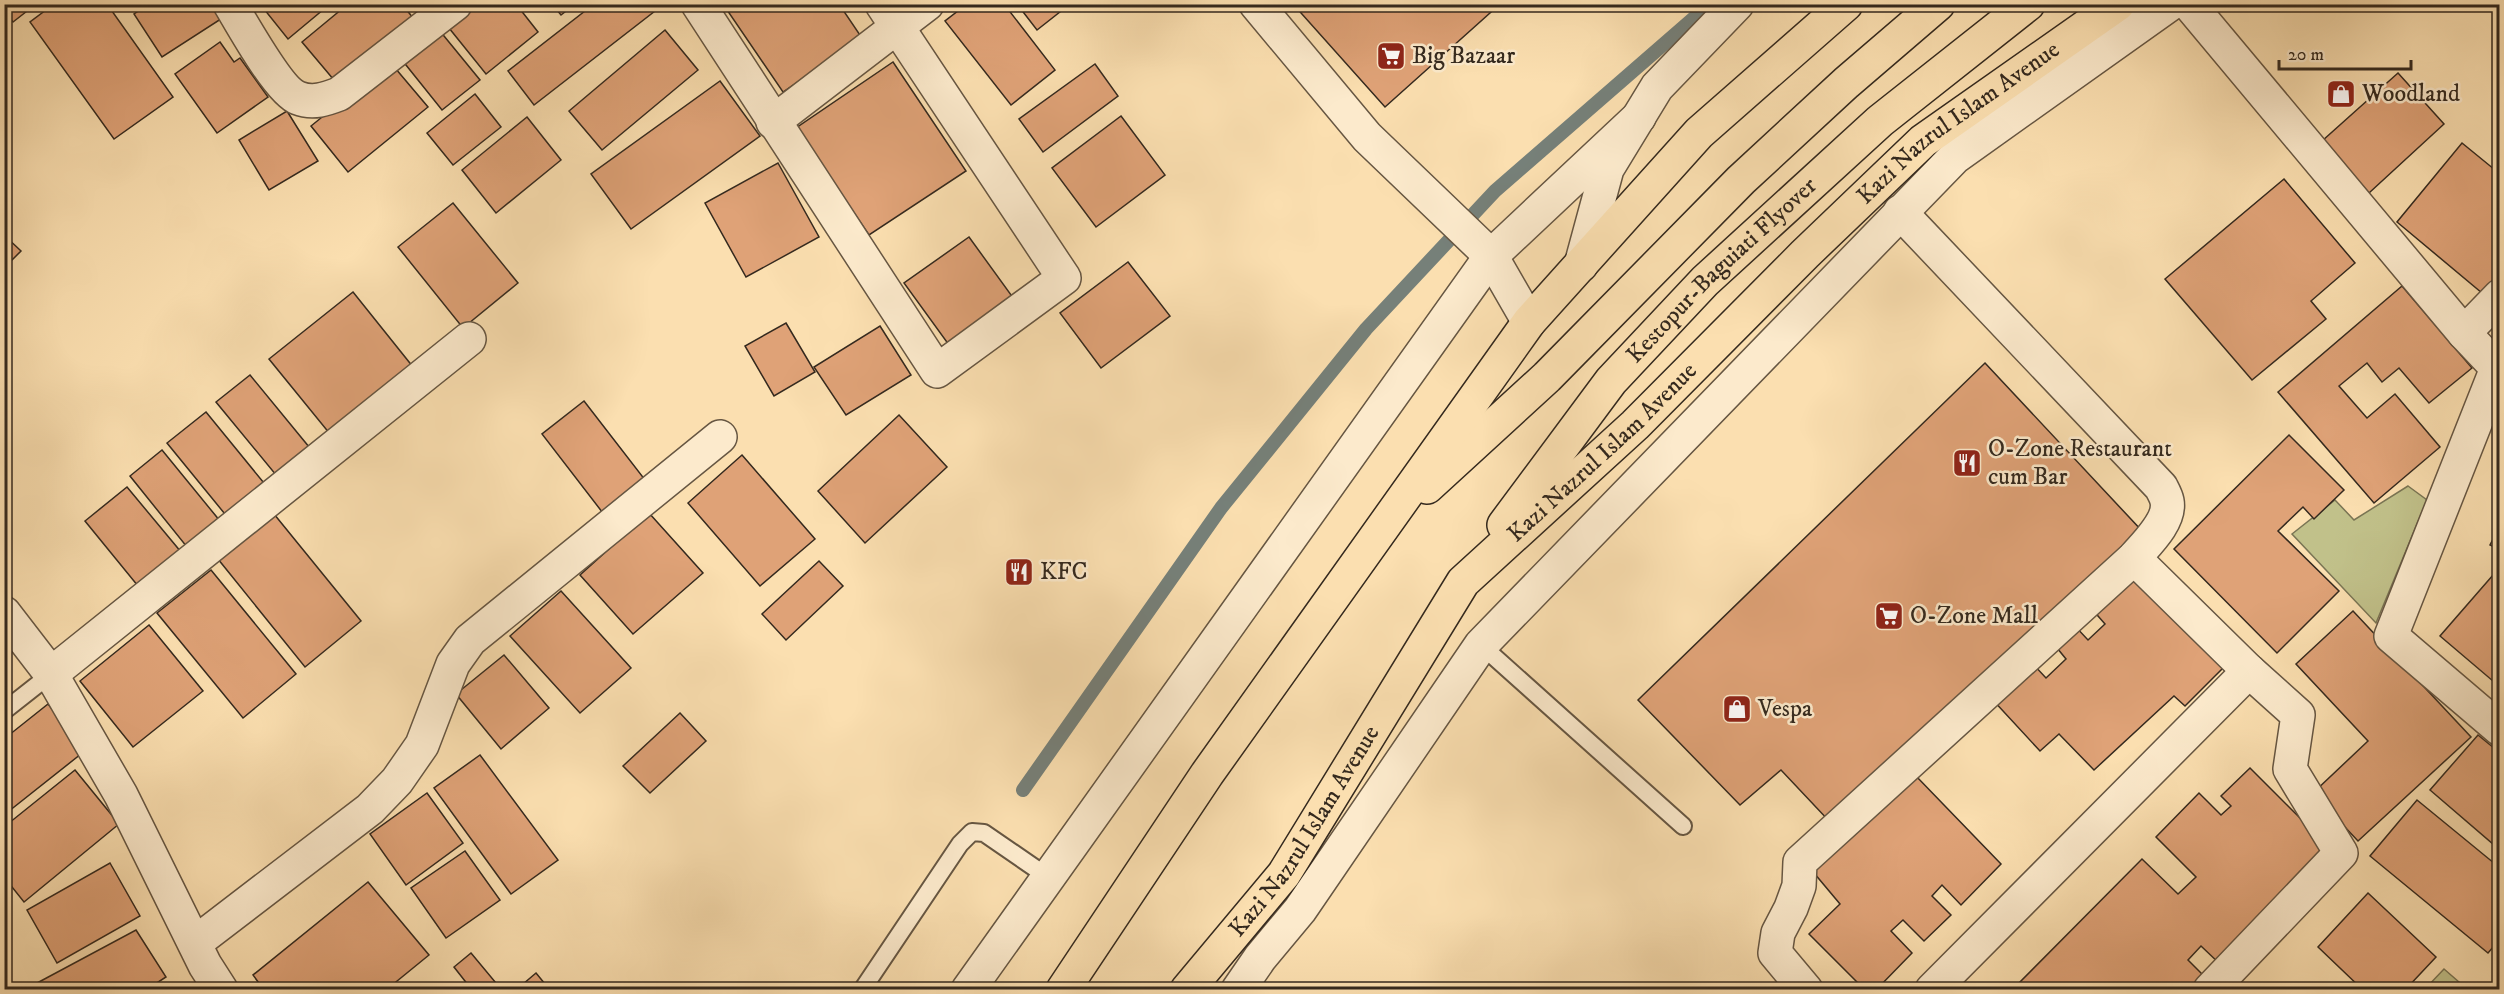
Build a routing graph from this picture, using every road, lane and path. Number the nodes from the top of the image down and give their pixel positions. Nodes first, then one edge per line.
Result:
1 (230, 4) edge
2 (455, 4) edge
3 (698, 4) edge
4 (927, 4) edge
5 (1256, 4) edge
6 (1737, 4) edge
7 (1846, 4) edge
8 (1938, 4) edge
9 (2028, 4) edge
10 (2118, 4) edge
11 (2170, 4) edge
12 (2189, 4) edge
13 (889, 16) edge
14 (1638, 117) junction
15 (773, 122) junction
16 (1900, 212) junction
17 (1491, 256) junction
18 (1581, 265) junction
19 (2499, 296) edge
20 (1528, 322) junction
21 (2464, 333) junction
22 (469, 339) dead end
23 (720, 438) dead end
24 (1376, 534) junction
25 (2134, 558) junction
26 (1463, 582) junction
27 (4, 614) edge
28 (1481, 645) junction
29 (2249, 671) junction
30 (51, 674) junction
31 (4, 711) edge
32 (2499, 729) edge
33 (1683, 826) dead end
34 (1048, 877) junction
35 (195, 943) junction
36 (221, 990) edge
37 (862, 990) edge
38 (968, 990) edge
39 (1063, 990) edge
40 (1187, 990) edge
41 (1238, 990) edge
42 (1806, 990) edge
43 (1932, 990) edge
44 (2210, 990) edge

1 - 2 street
3 - 15 street
4 - 13 street
5 - 17 street
6 - 14 street
7 - 18 main road
8 - 24 main road, Kestopur-Baguiati Flyover
9 - 26 main road, Kestopur-Baguiati Flyover
10 - 26 main road, Kazi Nazrul Islam Avenue
11 - 16 street
12 - 21 street
13 - 15 street
13 - 15 street
14 - 17 street
14 - 18 street
16 - 25 street
16 - 28 street
17 - 20 street
17 - 34 street
18 - 20 main road
19 - 21 street
20 - 24 main road
21 - 32 street
22 - 30 street
23 - 35 street
24 - 39 main road
25 - 29 street
25 - 42 street
26 - 40 main road, Kazi Nazrul Islam Avenue
27 - 30 street
28 - 33 lane
28 - 41 street
29 - 43 street
29 - 44 street
30 - 31 lane
30 - 35 street
34 - 37 lane
34 - 38 street
35 - 36 street

